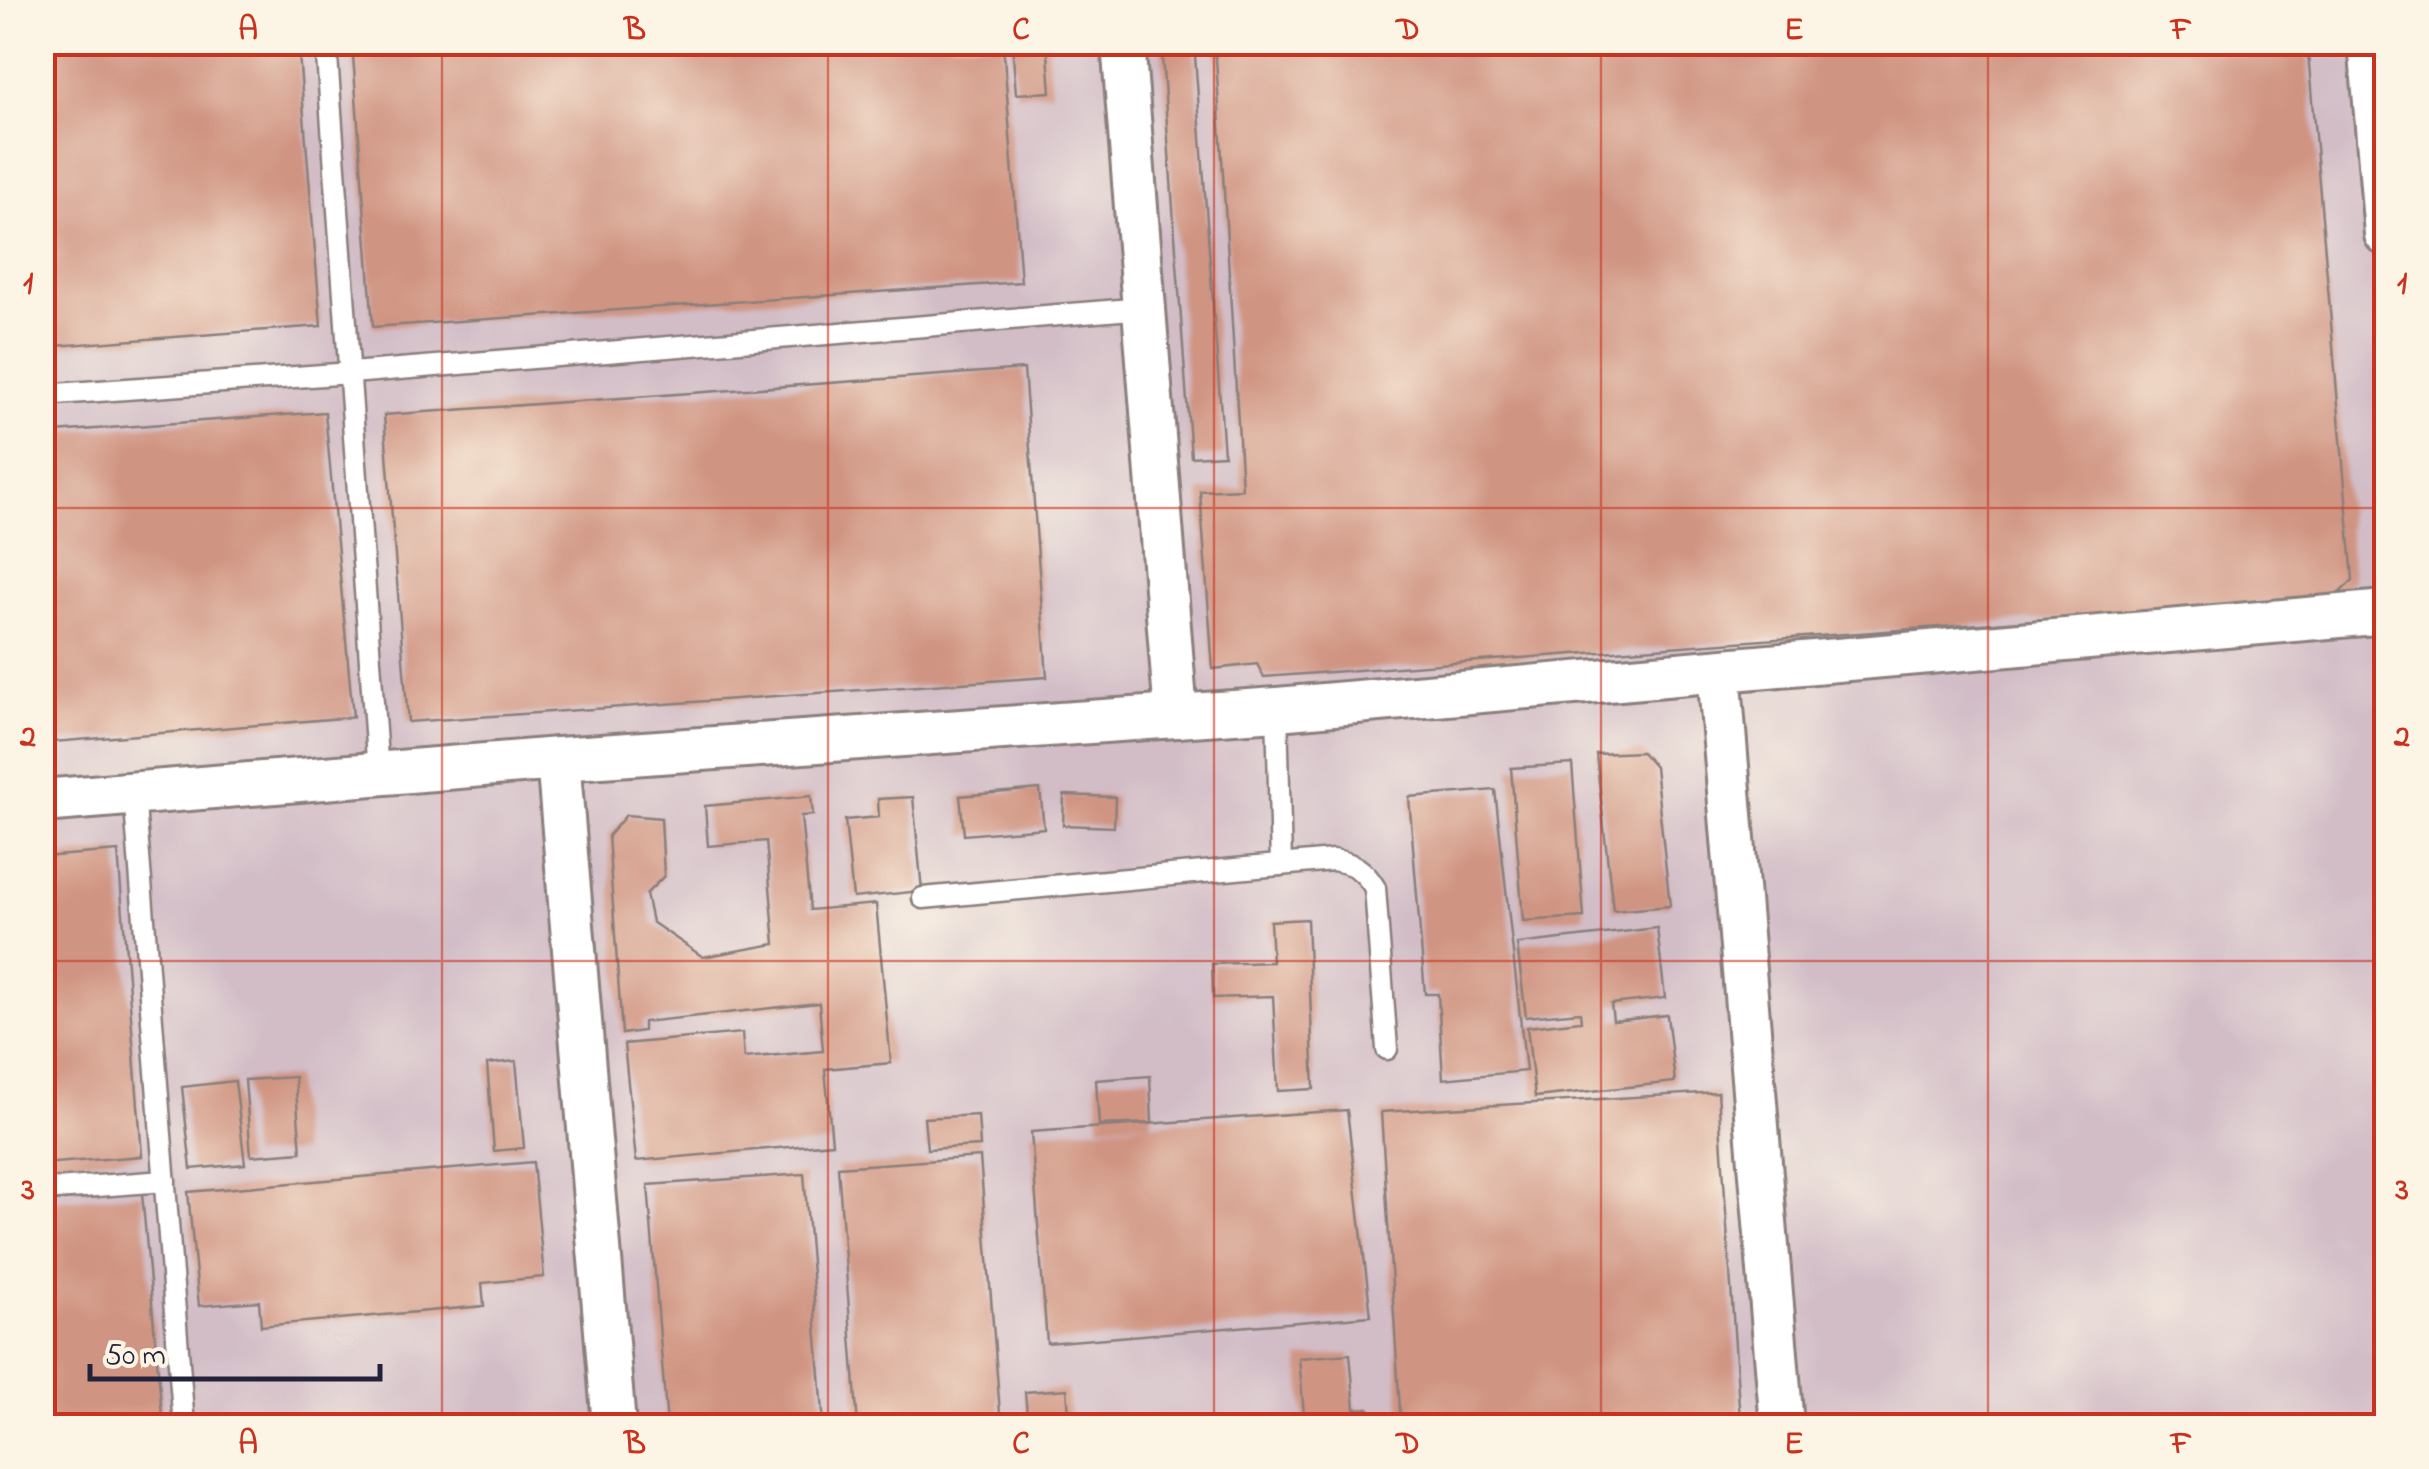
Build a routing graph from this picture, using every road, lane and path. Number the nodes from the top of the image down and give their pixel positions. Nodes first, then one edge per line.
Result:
1 (326, 42) edge
2 (1122, 42) edge
3 (2370, 42) edge
4 (2386, 234) edge
5 (1144, 308) junction
6 (351, 373) junction
7 (42, 395) edge
8 (2386, 612) edge
9 (1720, 670) junction
10 (1278, 710) junction
11 (1176, 716) junction
12 (558, 759) junction
13 (378, 773) junction
14 (134, 793) junction
15 (42, 801) edge
16 (1281, 865) junction
17 (923, 898) dead end
18 (1386, 1049) dead end
19 (165, 1181) junction
20 (42, 1190) edge
21 (184, 1426) edge
22 (614, 1426) edge
23 (1782, 1426) edge

1 - 6 lane
2 - 5 street
3 - 4 street
5 - 6 lane
5 - 11 street
6 - 7 lane
6 - 13 lane
8 - 9 street
9 - 10 street
9 - 23 street
10 - 11 street
10 - 16 lane
11 - 12 street
12 - 13 street
12 - 22 street
13 - 14 street
14 - 15 street
14 - 19 lane
16 - 17 lane
16 - 18 lane
19 - 20 lane
19 - 21 lane

